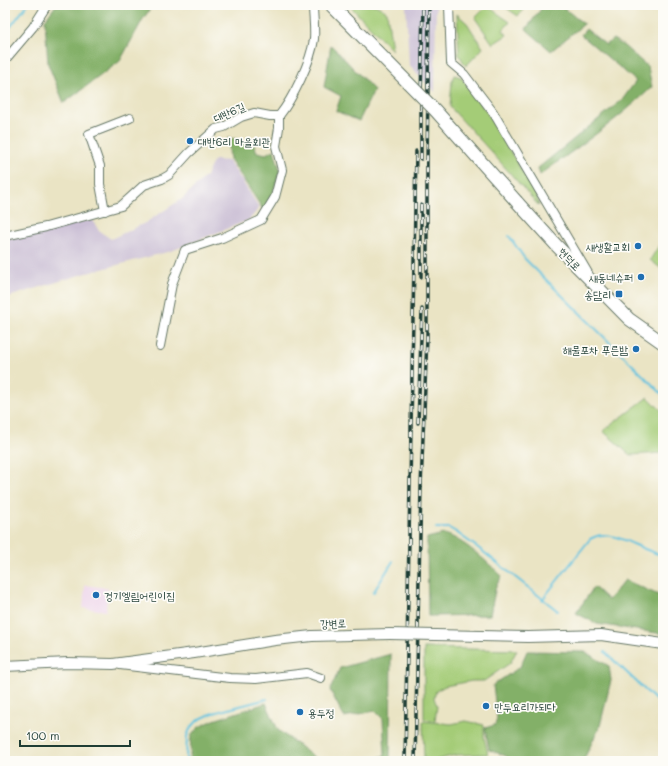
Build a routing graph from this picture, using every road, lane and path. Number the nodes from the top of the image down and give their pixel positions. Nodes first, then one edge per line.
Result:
1 (47, 5) edge
2 (313, 5) edge
3 (331, 5) edge
4 (449, 5) edge
5 (5, 60) edge
6 (279, 116) junction
7 (130, 118) dead end
8 (105, 211) junction
9 (5, 236) edge
10 (594, 283) junction
11 (663, 343) edge
12 (160, 346) dead end
13 (663, 644) edge
14 (113, 664) junction
15 (5, 666) edge
16 (321, 678) dead end

1 - 5 street
2 - 6 street
3 - 10 main road, 현덕로, bridge
4 - 10 street
6 - 8 street, 대반6길
6 - 12 street
7 - 8 street
8 - 9 street, 대반6길
10 - 11 main road, 현덕로
13 - 14 street, 강변로, bridge
14 - 15 street, 강변로
14 - 16 street

